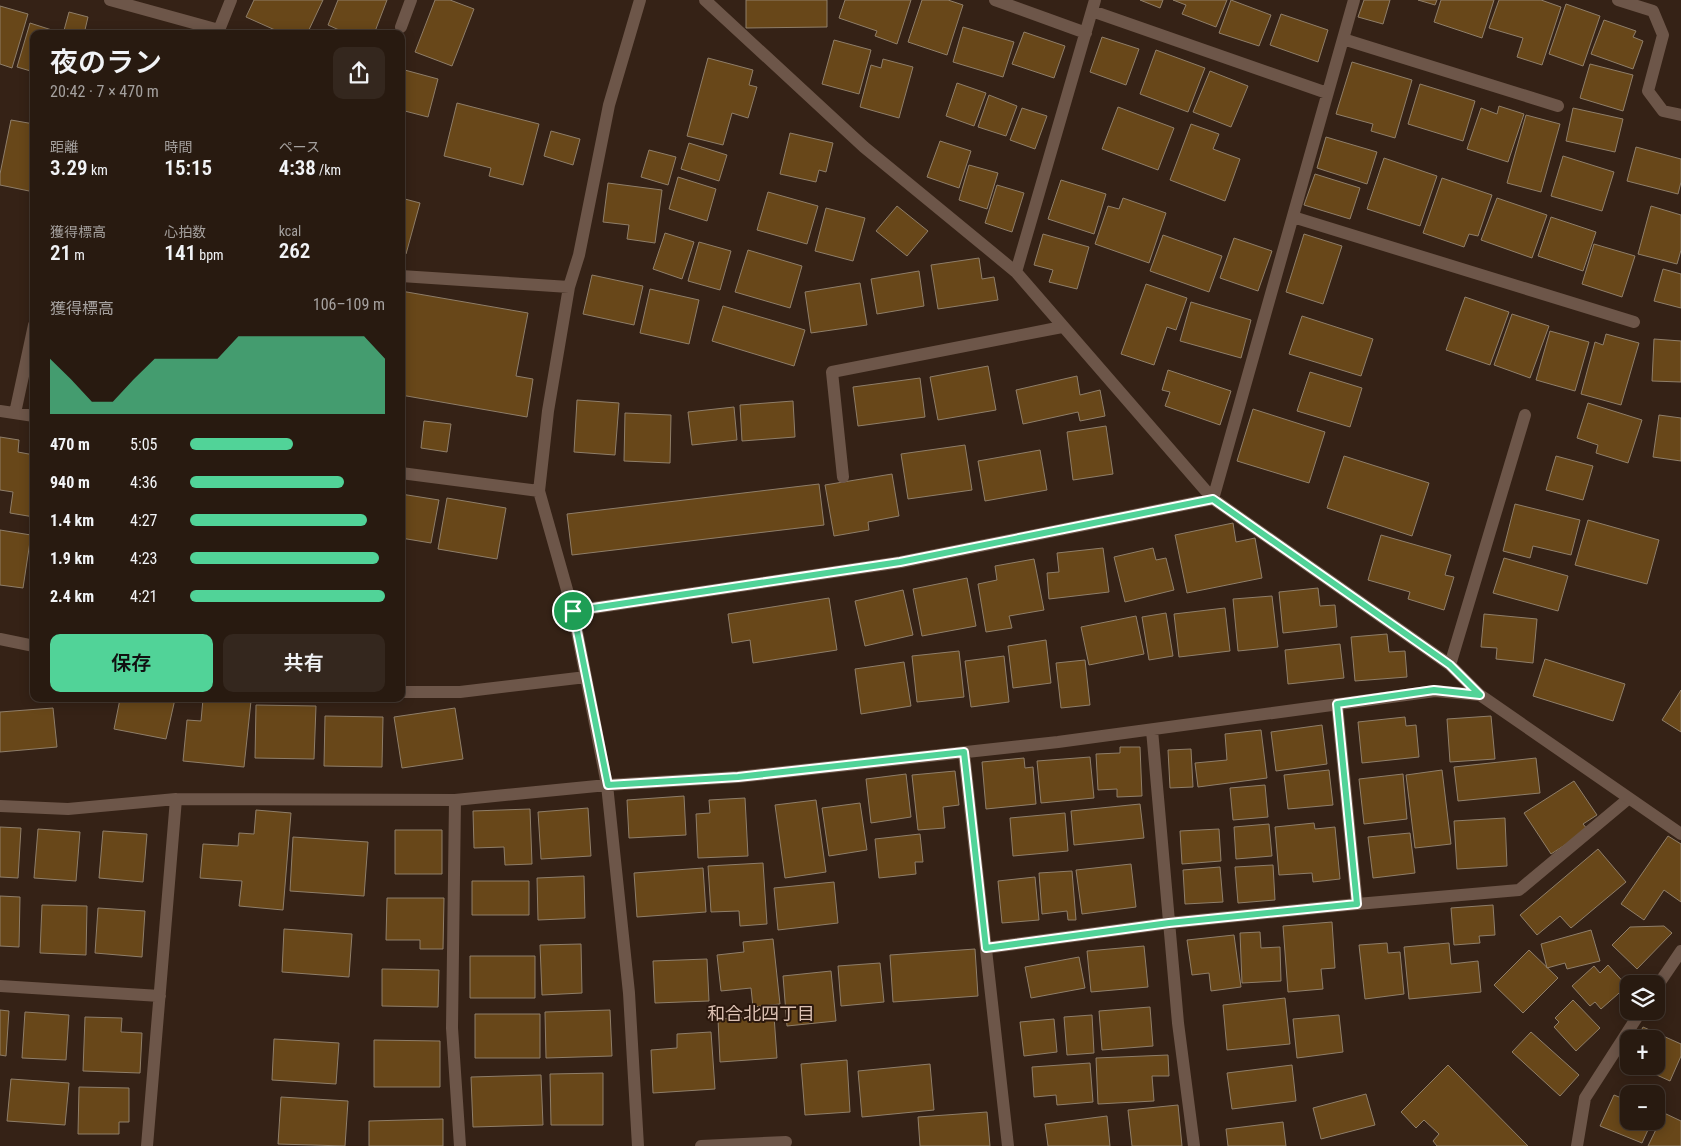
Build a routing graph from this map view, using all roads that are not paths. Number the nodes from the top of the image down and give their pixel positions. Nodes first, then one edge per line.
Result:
1 (110, 0) edge
2 (231, 0) edge
3 (411, 0) edge
4 (640, 0) edge
5 (704, 0) edge
6 (995, 0) edge
7 (1354, 0) edge
8 (1618, 0) edge
9 (1094, 6) edge
10 (401, 27) dead end
11 (1086, 33) junction
12 (1343, 39) junction
13 (1326, 93) junction
14 (1558, 106) dead end
15 (1681, 116) edge
16 (1293, 217) junction
17 (1016, 272) junction
18 (405, 276) edge
19 (569, 286) junction
20 (1634, 322) dead end
21 (1062, 327) junction
22 (30, 345) edge
23 (0, 411) edge
24 (15, 414) junction
25 (1525, 415) dead end
26 (30, 416) edge
27 (405, 474) edge
28 (843, 477) dead end
29 (539, 491) junction
30 (1213, 499) junction
31 (573, 611) junction
32 (0, 639) edge
33 (30, 645) edge
34 (1450, 665) junction
35 (586, 678) junction
36 (405, 692) edge
37 (1480, 695) junction
38 (1337, 704) junction
39 (1152, 730) junction
40 (964, 752) junction
41 (608, 785) junction
42 (176, 799) junction
43 (1628, 799) junction
44 (455, 800) junction
45 (0, 806) edge
46 (1681, 834) edge
47 (1357, 904) junction
48 (1169, 923) junction
49 (986, 948) junction
50 (1681, 951) edge
51 (1665, 975) edge
52 (0, 986) edge
53 (160, 996) junction
54 (1635, 1020) edge
55 (786, 1142) dead end
56 (147, 1146) edge
57 (460, 1146) edge
58 (638, 1146) edge
59 (701, 1146) edge
60 (1008, 1146) edge
61 (1194, 1146) edge
62 (1577, 1146) edge

1 - 2 street
3 - 10 street
4 - 19 street
5 - 17 street
6 - 11 street
7 - 12 street
8 - 15 street
9 - 11 street
9 - 13 street
11 - 17 street
12 - 13 street
12 - 14 street
13 - 16 street
16 - 20 street
16 - 30 street
17 - 21 street
18 - 19 street
19 - 29 street
21 - 28 street
21 - 30 street
22 - 24 street
23 - 24 street
24 - 26 street
25 - 34 street
27 - 29 street
29 - 31 street
30 - 31 street
30 - 34 street
31 - 35 street
32 - 33 street
34 - 37 street
35 - 36 street
35 - 41 street
37 - 38 street
37 - 43 street
38 - 39 street
38 - 47 street
39 - 40 street
39 - 48 street
40 - 41 street
40 - 49 street
41 - 44 street
41 - 58 street
42 - 44 street
42 - 45 street
42 - 53 street
43 - 46 street
43 - 47 street
44 - 57 street
47 - 48 street
48 - 49 street
48 - 61 street
49 - 60 street
50 - 51 street
52 - 53 street
53 - 56 street
54 - 62 street
55 - 59 street

